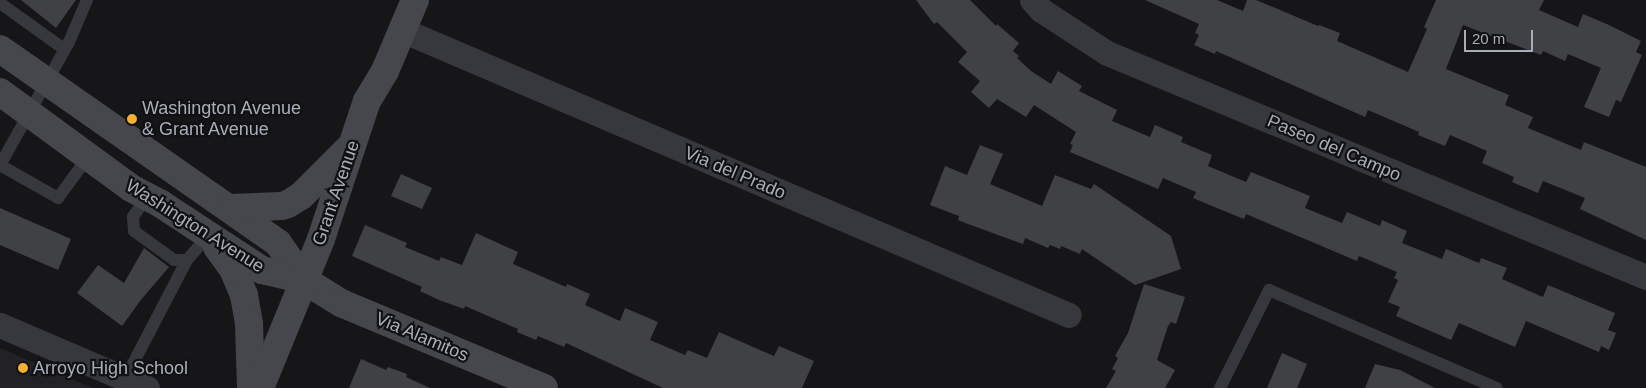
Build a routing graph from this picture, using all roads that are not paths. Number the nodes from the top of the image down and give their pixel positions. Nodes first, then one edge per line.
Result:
1 (87, 0) edge
2 (415, 0) edge
3 (1032, 0) edge
4 (0, 3) edge
5 (402, 30) junction
6 (0, 49) edge
7 (64, 49) junction
8 (47, 82) junction
9 (0, 92) edge
10 (28, 113) junction
11 (351, 146) junction
12 (88, 157) junction
13 (148, 196) junction
14 (231, 208) junction
15 (209, 236) junction
16 (187, 260) junction
17 (1646, 277) edge
18 (304, 280) junction
19 (1069, 315) dead end
20 (0, 325) edge
21 (136, 383) edge
22 (251, 388) edge
23 (260, 388) edge
24 (544, 388) edge
25 (1220, 388) edge
26 (1498, 388) edge

1 - 7 lane
2 - 5 main road, Grant Avenue
3 - 17 street, Paseo del Campo
4 - 7 lane
5 - 11 main road, Grant Avenue
5 - 19 street, Via del Prado
6 - 8 main road, Washington Avenue
7 - 8 lane
8 - 10 lane
8 - 14 main road, Washington Avenue
9 - 10 main road, Washington Avenue
10 - 12 main road, Washington Avenue
10 - 12 lane
11 - 14 main road
11 - 18 main road, Grant Avenue
12 - 13 main road, Washington Avenue
13 - 15 main road, Washington Avenue
13 - 16 lane
14 - 18 main road, Washington Avenue
15 - 16 lane
15 - 18 main road, Washington Avenue
15 - 22 main road
16 - 21 lane
18 - 23 main road, Grant Avenue
18 - 24 main road, Via Alamitos
20 - 21 street
25 - 26 lane

